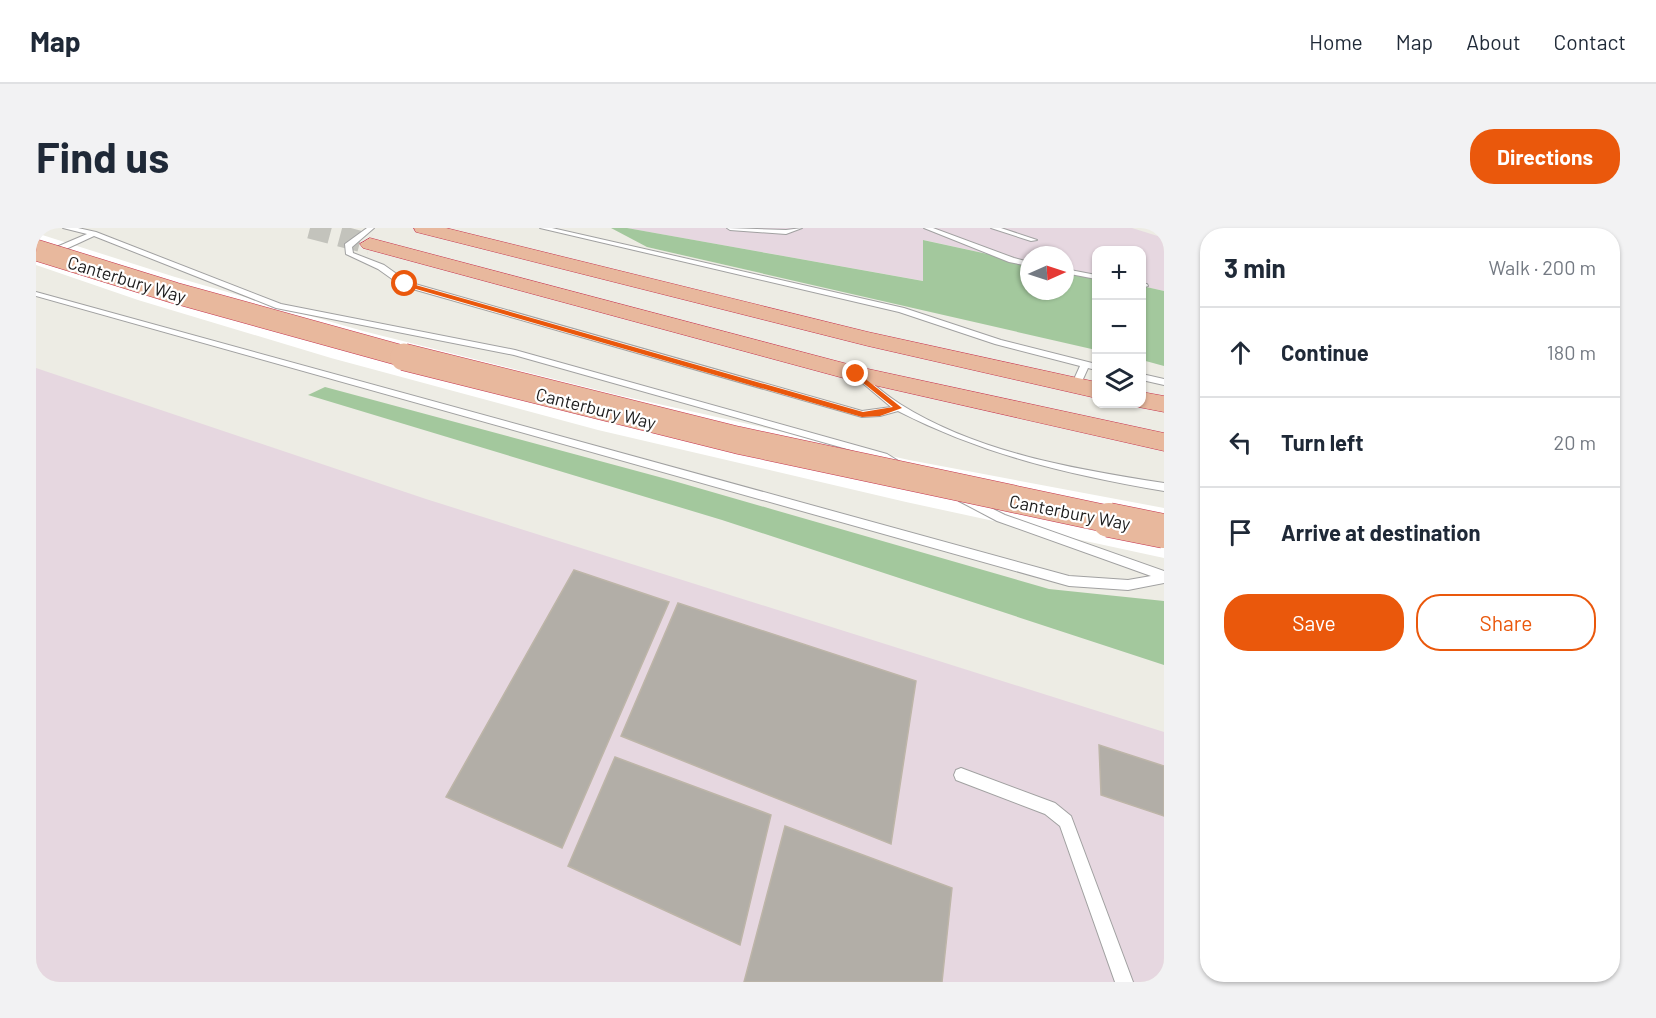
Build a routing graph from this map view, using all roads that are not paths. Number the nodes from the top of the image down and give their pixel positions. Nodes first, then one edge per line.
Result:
1 (66, 228) edge
2 (423, 228) edge
3 (543, 228) edge
4 (576, 228) edge
5 (730, 228) edge
6 (799, 228) edge
7 (927, 228) edge
8 (994, 228) edge
9 (98, 230) edge
10 (370, 236) edge
11 (1033, 240) dead end
12 (36, 250) edge
13 (636, 250) junction
14 (36, 260) edge
15 (1020, 262) edge
16 (1074, 273) edge
17 (1092, 276) edge
18 (36, 294) edge
19 (856, 374) junction
20 (1146, 378) edge
21 (1086, 380) edge
22 (1164, 382) edge
23 (1146, 401) edge
24 (1164, 404) edge
25 (898, 408) junction
26 (1164, 441) edge
27 (1164, 487) edge
28 (1164, 531) edge
29 (1164, 577) edge
30 (961, 775) dead end
31 (1124, 982) edge

1 - 9 lane
2 - 21 highway
3 - 13 lane
4 - 13 lane
5 - 6 lane
7 - 15 lane
8 - 11 lane
9 - 14 lane
9 - 29 lane
10 - 19 highway
10 - 25 lane
12 - 28 highway, Canterbury Way, bridge
13 - 21 lane
16 - 17 lane
18 - 29 lane
19 - 25 lane
19 - 26 highway
20 - 22 lane
23 - 24 highway
25 - 27 lane
30 - 31 lane

